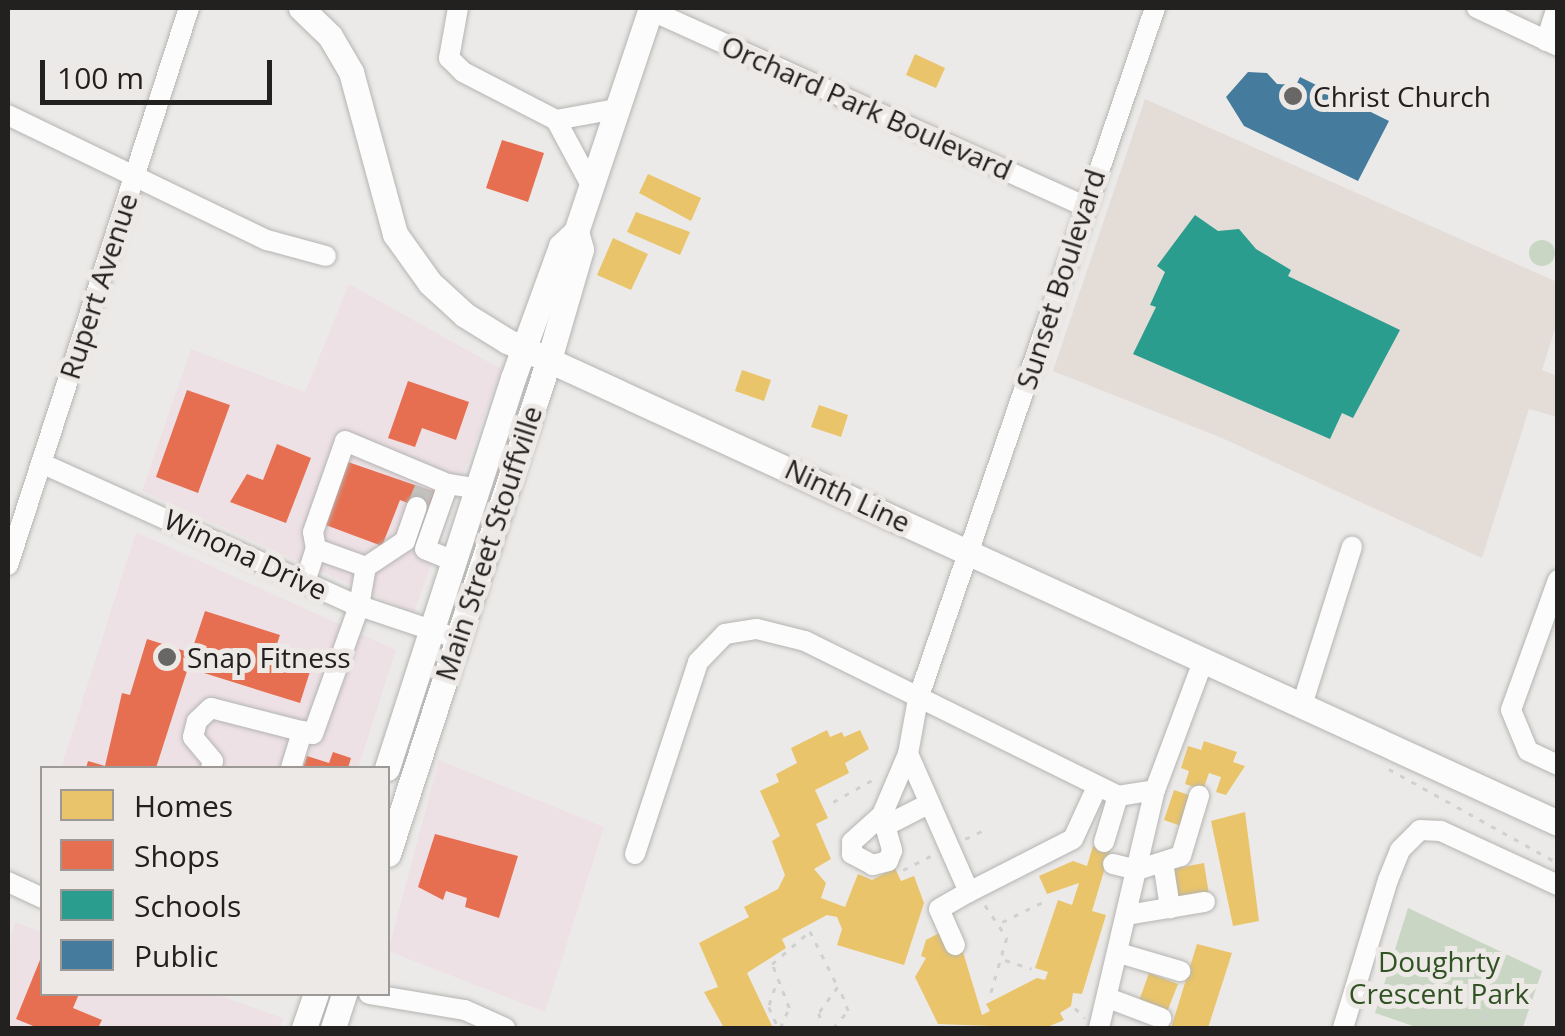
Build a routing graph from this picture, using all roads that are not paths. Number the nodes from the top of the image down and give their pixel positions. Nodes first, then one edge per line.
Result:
1 (189, 8) edge
2 (301, 8) edge
3 (458, 8) edge
4 (1155, 8) edge
5 (1477, 8) edge
6 (1556, 8) edge
7 (650, 9) edge
8 (1552, 44) edge
9 (616, 109) junction
10 (8, 115) edge
11 (556, 120) junction
12 (134, 178) junction
13 (591, 186) junction
14 (1082, 206) junction
15 (576, 232) junction
16 (326, 256) dead end
17 (524, 346) junction
18 (550, 356) junction
19 (41, 463) junction
20 (422, 487) junction
21 (478, 490) junction
22 (415, 545) junction
23 (1352, 547) dead end
24 (316, 549) junction
25 (970, 552) junction
26 (454, 561) junction
27 (8, 565) edge
28 (366, 568) junction
29 (306, 582) junction
30 (1557, 582) edge
31 (359, 606) junction
32 (444, 634) junction
33 (1204, 659) junction
34 (918, 698) junction
35 (1303, 702) junction
36 (302, 732) junction
37 (908, 754) junction
38 (1558, 764) edge
39 (211, 766) edge
40 (291, 766) edge
41 (388, 766) edge
42 (1098, 787) junction
43 (1155, 790) junction
44 (1118, 796) junction
45 (1199, 796) dead end
46 (926, 805) junction
47 (1558, 823) edge
48 (1104, 842) dead end
49 (390, 846) edge
50 (635, 854) dead end
51 (1163, 862) junction
52 (1113, 864) dead end
53 (1137, 870) junction
54 (8, 882) edge
55 (1558, 884) edge
56 (970, 892) junction
57 (40, 897) edge
58 (1205, 902) dead end
59 (1170, 908) junction
60 (1128, 915) junction
61 (956, 945) dead end
62 (1119, 953) junction
63 (1180, 971) dead end
64 (315, 996) edge
65 (343, 996) edge
66 (381, 996) edge
67 (1108, 998) junction
68 (1161, 1018) dead end
69 (304, 1028) edge
70 (333, 1028) edge
71 (505, 1028) edge
72 (1099, 1028) edge
73 (1343, 1028) edge

1 - 12 street, Rupert Avenue
2 - 17 main road, Ninth Line
3 - 11 street
4 - 14 street, Sunset Boulevard
5 - 8 street
6 - 8 street
7 - 9 main road, Main Street Stouffville
7 - 14 street, Orchard Park Boulevard
9 - 11 street
9 - 13 main road, Main Street Stouffville
10 - 12 street
11 - 13 street
12 - 16 street
12 - 19 street, Rupert Avenue
13 - 15 main road, Main Street Stouffville
14 - 25 street, Sunset Boulevard
15 - 17 main road, Main Street Stouffville
15 - 18 main road, Main Street Stouffville
17 - 18 main road, Ninth Line
17 - 21 main road, Main Street Stouffville
18 - 25 main road, Ninth Line
18 - 32 main road, Main Street Stouffville
19 - 27 street, Rupert Avenue
19 - 29 street, Winona Drive
20 - 21 street
20 - 22 street
20 - 22 street
20 - 24 street
21 - 26 main road, Main Street Stouffville
22 - 26 street
22 - 28 street
23 - 35 street
24 - 28 street
24 - 29 street
25 - 33 main road, Ninth Line
25 - 34 street, Sunset Boulevard
26 - 32 main road, Main Street Stouffville
28 - 31 street
29 - 31 street, Winona Drive
30 - 38 street
31 - 32 street, Winona Drive
31 - 36 street
32 - 41 main road, Main Street Stouffville
32 - 49 main road, Main Street Stouffville
33 - 35 main road, Ninth Line
33 - 43 street
34 - 37 street, Sunset Boulevard
34 - 42 street
34 - 50 street
35 - 47 main road, Ninth Line
36 - 39 street
36 - 40 street
37 - 46 street
37 - 46 street, Sunset Boulevard
42 - 44 street
42 - 56 street
43 - 44 street
43 - 53 street
44 - 48 street
45 - 51 street
46 - 56 street
51 - 53 street
51 - 59 street
52 - 53 street
53 - 60 street
54 - 57 street
55 - 73 street
56 - 61 street
58 - 59 street
59 - 60 street
60 - 62 street
62 - 63 street
62 - 67 street
64 - 69 main road
65 - 70 main road
66 - 71 street
67 - 68 street
67 - 72 street

